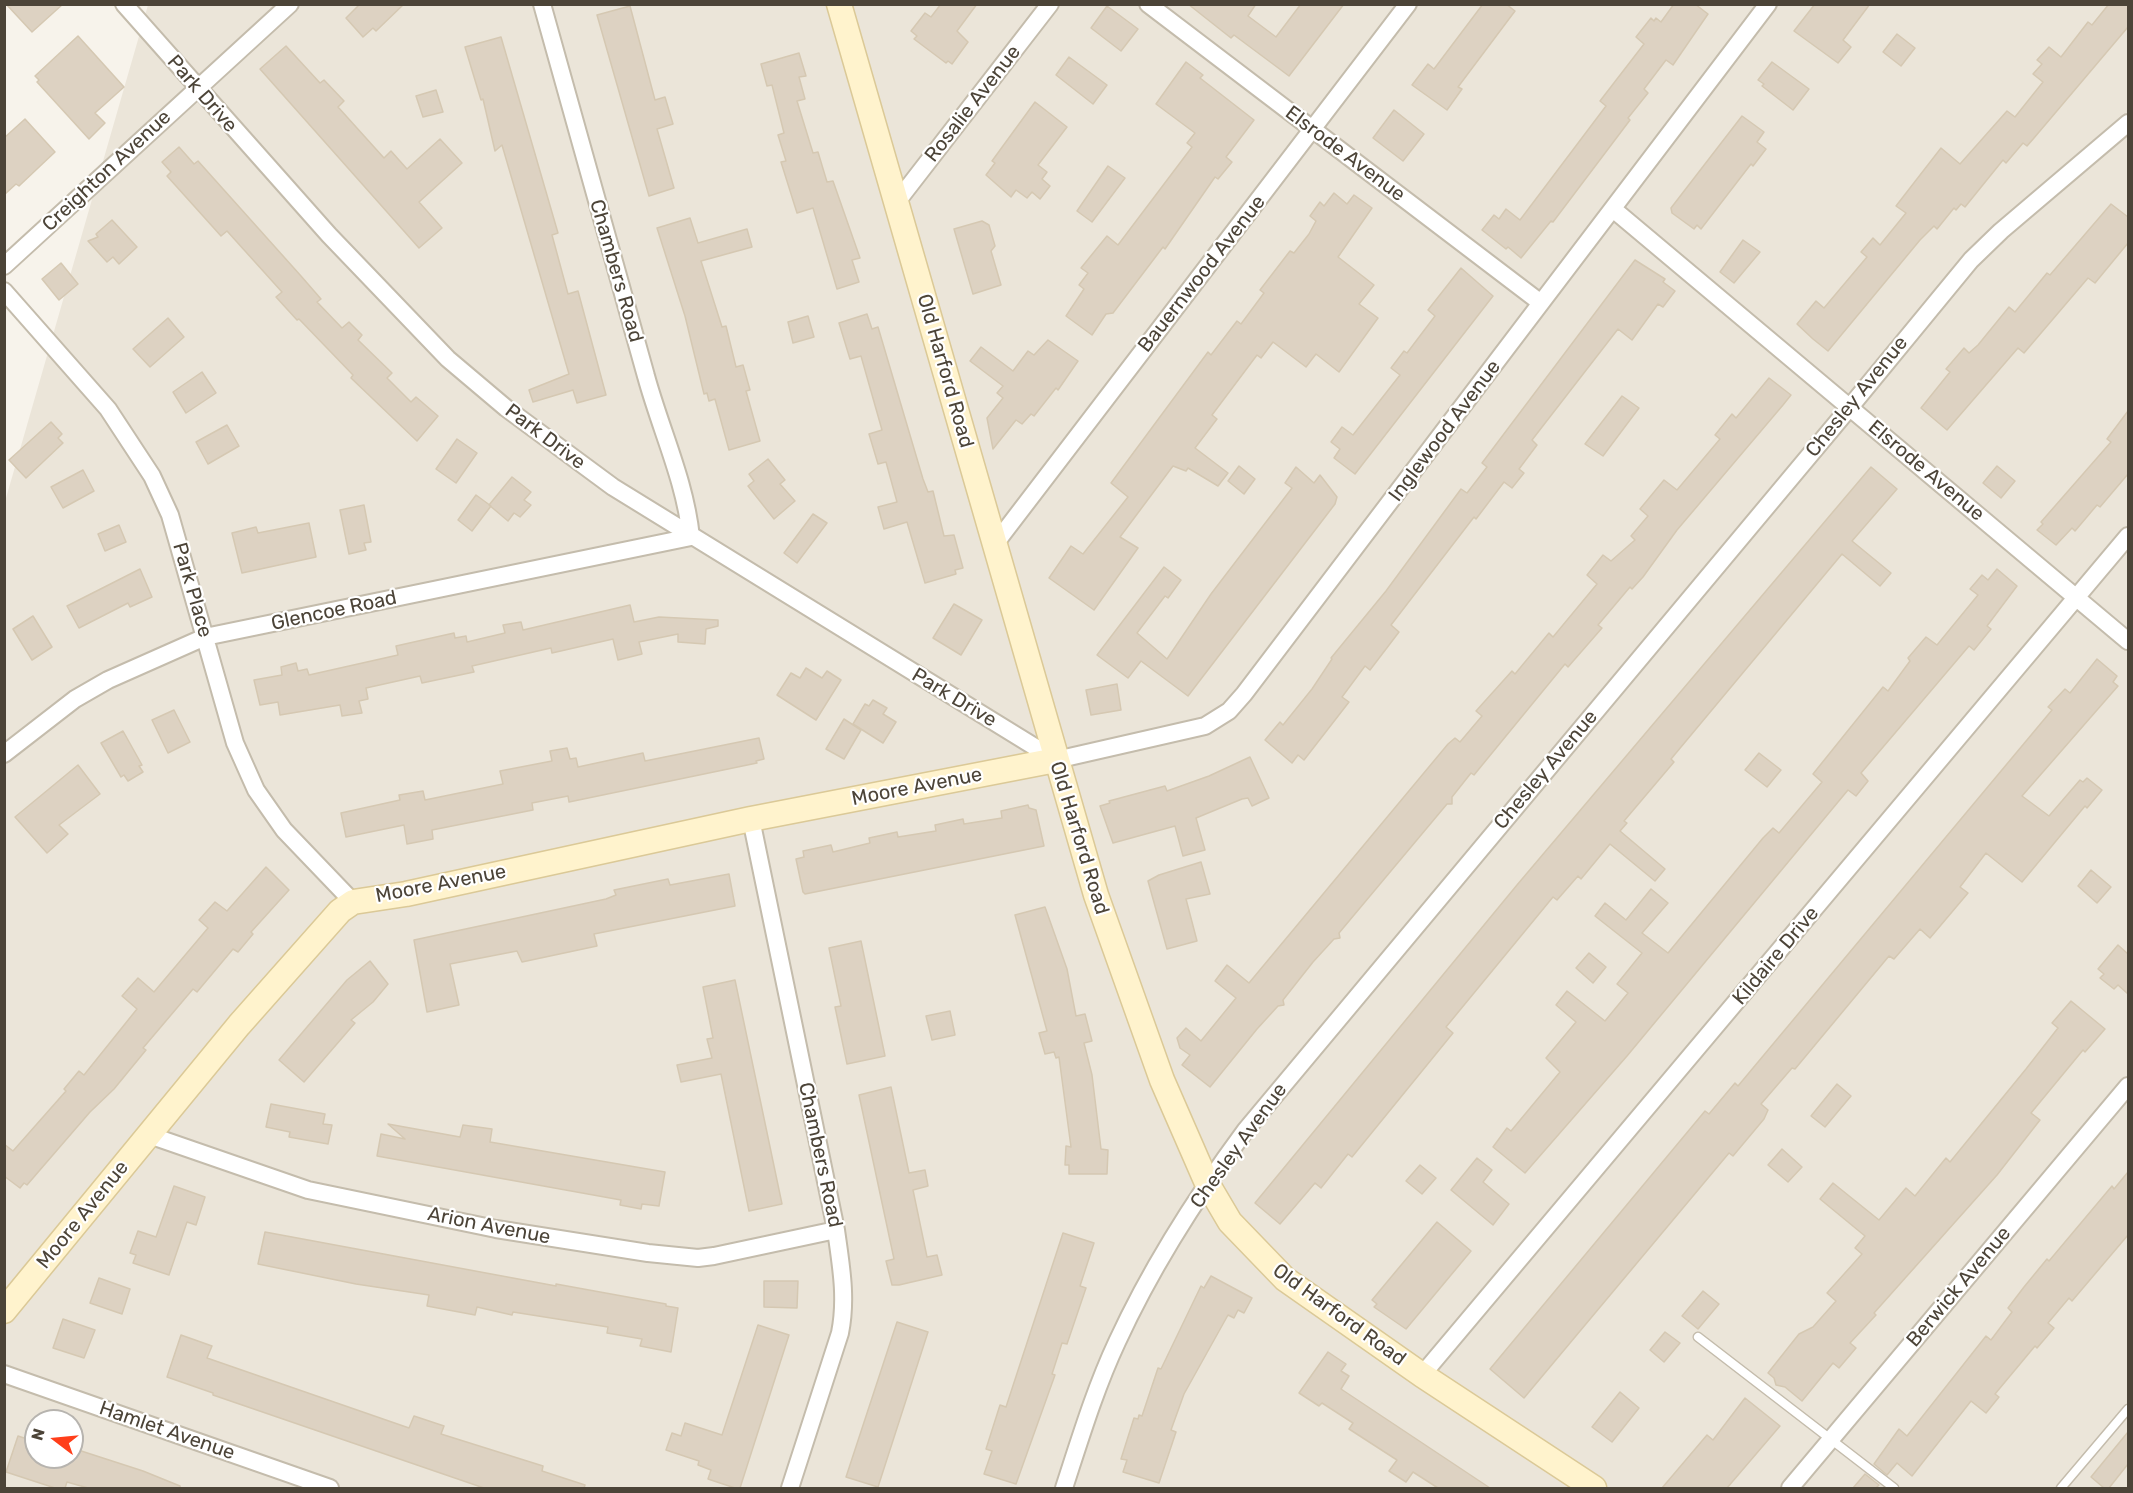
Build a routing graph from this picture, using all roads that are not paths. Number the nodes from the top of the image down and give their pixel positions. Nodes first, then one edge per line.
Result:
1 (124, 4) edge
2 (290, 4) edge
3 (542, 4) edge
4 (839, 4) edge
5 (1050, 4) edge
6 (1148, 4) edge
7 (1408, 4) edge
8 (1768, 4) edge
9 (197, 89) junction
10 (2128, 123) edge
11 (1313, 129) junction
12 (896, 203) junction
13 (1613, 209) junction
14 (4, 266) edge
15 (4, 291) edge
16 (1541, 303) junction
17 (1850, 407) junction
18 (2128, 536) edge
19 (691, 537) junction
20 (995, 544) junction
21 (2077, 598) junction
22 (205, 637) junction
23 (2128, 641) edge
24 (4, 754) edge
25 (1056, 760) junction
26 (751, 819) junction
27 (353, 902) junction
28 (2128, 1086) edge
29 (148, 1135) junction
30 (1207, 1183) junction
31 (836, 1230) junction
32 (4, 1311) edge
33 (1698, 1337) dead end
34 (4, 1374) edge
35 (1422, 1375) junction
36 (2128, 1409) edge
37 (1831, 1440) junction
38 (330, 1488) edge
39 (790, 1488) edge
40 (1064, 1488) edge
41 (1594, 1488) edge
42 (1790, 1488) edge
43 (1894, 1488) edge
44 (2061, 1488) edge

1 - 9 street, Park Drive
2 - 9 street, Creighton Avenue
3 - 19 street, Chambers Road
4 - 12 street, Old Harford Road
5 - 12 street, Rosalie Avenue
6 - 11 street, Elsrode Avenue
7 - 11 street, Bauernwood Avenue
8 - 13 street, Inglewood Avenue
9 - 14 street, Creighton Avenue
9 - 19 street, Park Drive
10 - 17 street, Chesley Avenue
11 - 16 street, Elsrode Avenue
11 - 20 street, Bauernwood Avenue
12 - 20 street, Old Harford Road
13 - 16 street, Inglewood Avenue
13 - 17 street, Elsrode Avenue
15 - 22 street, Park Place
16 - 25 street, Inglewood Avenue
17 - 21 street, Elsrode Avenue
17 - 30 street, Chesley Avenue
18 - 21 street, Kildaire Drive
19 - 22 street, Glencoe Road
19 - 25 street, Park Drive
20 - 25 street, Old Harford Road
21 - 23 street, Elsrode Avenue
21 - 35 street, Kildaire Drive
22 - 24 street, Glencoe Road
22 - 27 street, Park Place
25 - 26 street, Moore Avenue
25 - 30 street, Old Harford Road
26 - 27 street, Moore Avenue
26 - 31 street, Chambers Road
27 - 29 street, Moore Avenue
28 - 37 street, Berwick Avenue
29 - 31 street, Arion Avenue
29 - 32 street, Moore Avenue
30 - 35 street, Old Harford Road
30 - 40 street, Chesley Avenue
31 - 39 street, Chambers Road
33 - 37 lane
34 - 38 street, Hamlet Avenue
35 - 41 street, Old Harford Road
36 - 44 lane
37 - 42 street, Berwick Avenue
37 - 43 lane

